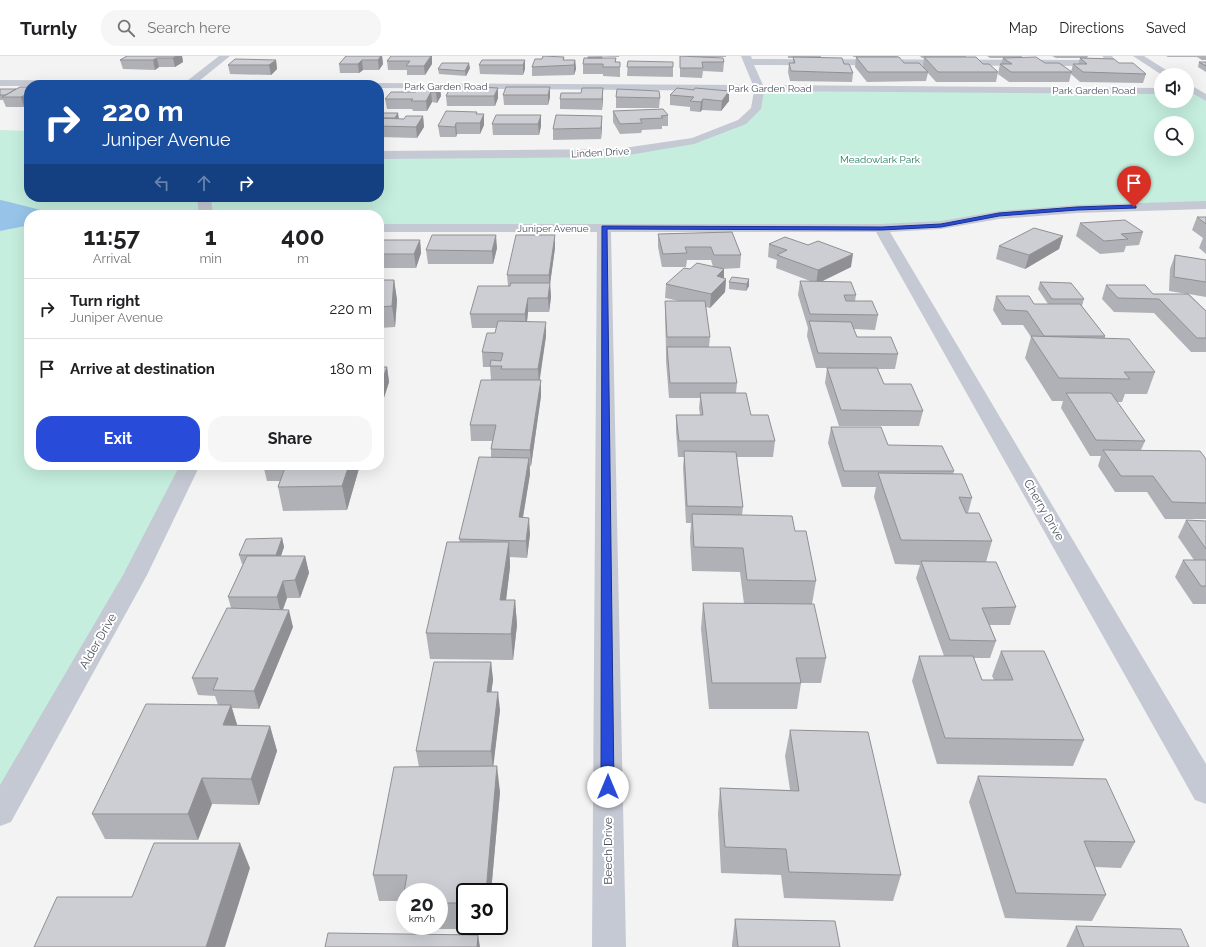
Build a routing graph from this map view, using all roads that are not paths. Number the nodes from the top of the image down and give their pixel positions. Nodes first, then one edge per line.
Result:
1 (225, 56) edge
2 (1107, 56) edge
3 (1138, 56) edge
4 (747, 59) edge
5 (1158, 68) edge
6 (195, 80) edge
7 (0, 83) edge
8 (24, 83) edge
9 (384, 86) edge
10 (759, 88) junction
11 (1194, 90) edge
12 (1154, 91) edge
13 (1206, 91) edge
14 (1194, 92) edge
15 (1206, 98) edge
16 (384, 155) edge
17 (1206, 205) edge
18 (604, 227) junction
19 (384, 228) edge
20 (882, 228) junction
21 (188, 470) edge
22 (1206, 791) edge
23 (0, 813) edge
24 (608, 947) edge

1 - 6 street
2 - 4 street
3 - 5 street
4 - 10 street
7 - 8 street
9 - 10 street, Park Garden Road
10 - 12 street, Park Garden Road
10 - 16 street, Linden Drive
11 - 13 street
14 - 15 street
17 - 20 street, Juniper Avenue
18 - 19 street, Juniper Avenue
18 - 20 street, Juniper Avenue
18 - 24 street, Beech Drive
20 - 22 street, Cherry Drive
21 - 23 street, Alder Drive

